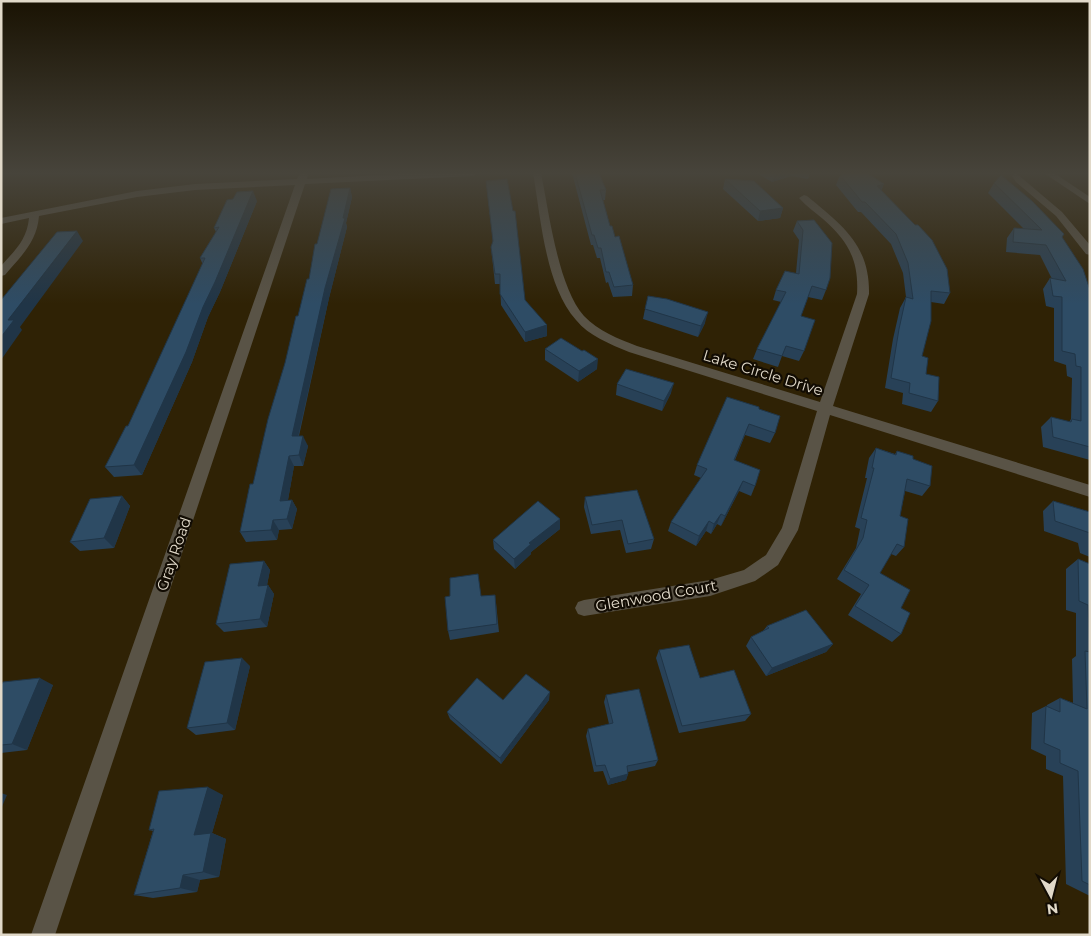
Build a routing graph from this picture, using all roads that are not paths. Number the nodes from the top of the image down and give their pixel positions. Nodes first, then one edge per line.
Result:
1 (21, 217) edge
2 (34, 217) edge
3 (289, 217) edge
4 (547, 217) edge
5 (826, 217) edge
6 (1061, 217) edge
7 (1, 221) edge
8 (1090, 252) edge
9 (1, 273) edge
10 (825, 409) junction
11 (1090, 491) edge
12 (584, 608) dead end
13 (43, 935) edge

1 - 7 street
2 - 9 street
3 - 13 street, Gray Road
4 - 10 street, Lake Circle Drive
5 - 10 street, Glenwood Court
6 - 8 street
10 - 11 street, Lake Circle Drive
10 - 12 street, Glenwood Court

